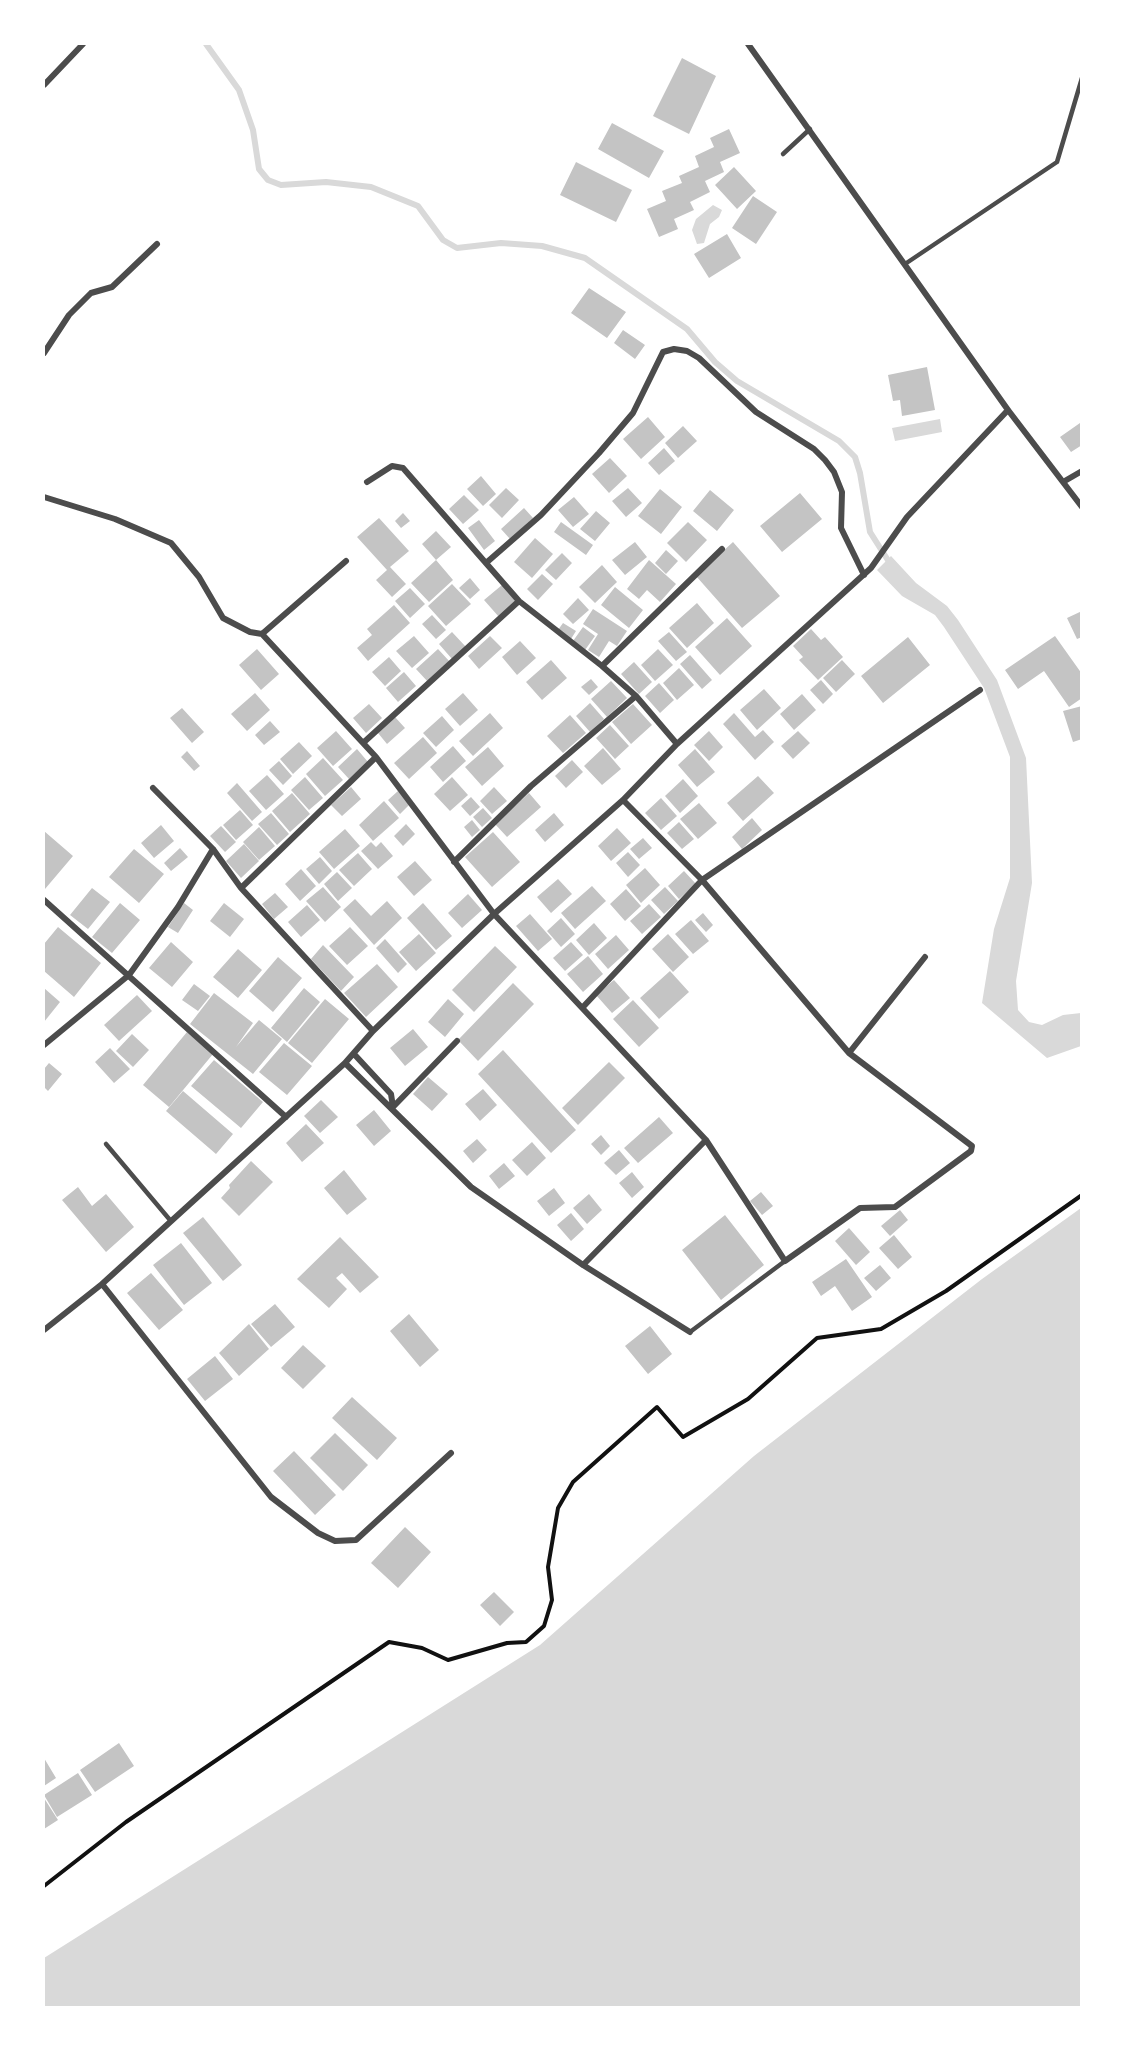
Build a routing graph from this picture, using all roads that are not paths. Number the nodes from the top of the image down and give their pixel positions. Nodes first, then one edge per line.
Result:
1 (83, 44) edge
2 (748, 44) edge
3 (1082, 78) edge
4 (44, 85) edge
5 (810, 129) junction
6 (783, 154) dead end
7 (157, 244) dead end
8 (905, 264) junction
9 (44, 353) edge
10 (1008, 411) junction
11 (1082, 471) edge
12 (367, 482) dead end
13 (1063, 482) junction
14 (44, 497) edge
15 (1082, 507) edge
16 (722, 549) dead end
17 (346, 561) dead end
18 (486, 563) junction
19 (864, 574) junction
20 (519, 602) junction
21 (262, 634) junction
22 (602, 666) junction
23 (980, 690) dead end
24 (636, 696) junction
25 (363, 743) junction
26 (677, 744) junction
27 (376, 757) junction
28 (153, 788) dead end
29 (623, 800) junction
30 (213, 849) junction
31 (454, 862) junction
32 (702, 880) junction
33 (241, 888) junction
34 (44, 900) edge
35 (494, 914) junction
36 (925, 957) dead end
37 (129, 975) junction
38 (583, 1006) junction
39 (373, 1031) junction
40 (457, 1041) dead end
41 (44, 1046) edge
42 (354, 1053) junction
43 (849, 1053) junction
44 (345, 1063) junction
45 (393, 1107) junction
46 (286, 1117) junction
47 (706, 1140) junction
48 (106, 1143) dead end
49 (170, 1220) junction
50 (785, 1261) junction
51 (583, 1265) junction
52 (102, 1284) junction
53 (44, 1330) edge
54 (690, 1332) joint
55 (451, 1453) dead end

1 - 4 street
2 - 5 street
3 - 8 lane
5 - 6 lane
5 - 8 street
7 - 9 street
8 - 10 street
10 - 13 street
10 - 19 street
11 - 13 street
12 - 18 street
13 - 15 street
14 - 21 street
16 - 22 street
17 - 21 street
18 - 19 street
18 - 20 street
19 - 26 street
20 - 22 street
20 - 25 street
21 - 25 street
22 - 24 street
23 - 32 street
24 - 26 street
24 - 31 street
25 - 27 street
26 - 29 street
27 - 31 street
27 - 33 street
28 - 30 street
29 - 32 street
29 - 35 street
30 - 33 street
30 - 37 street
31 - 35 street
32 - 38 street
32 - 43 street
33 - 39 street
34 - 37 street
35 - 38 street
35 - 39 street
36 - 43 street
37 - 41 street
37 - 46 street
38 - 47 street
39 - 42 street
40 - 45 street
42 - 44 street
42 - 45 street
43 - 50 street
44 - 45 street
44 - 46 street
45 - 51 street
46 - 49 street
47 - 50 street
47 - 51 street
48 - 49 lane
49 - 52 street
50 - 54 lane
51 - 54 street
52 - 53 street
52 - 55 street

